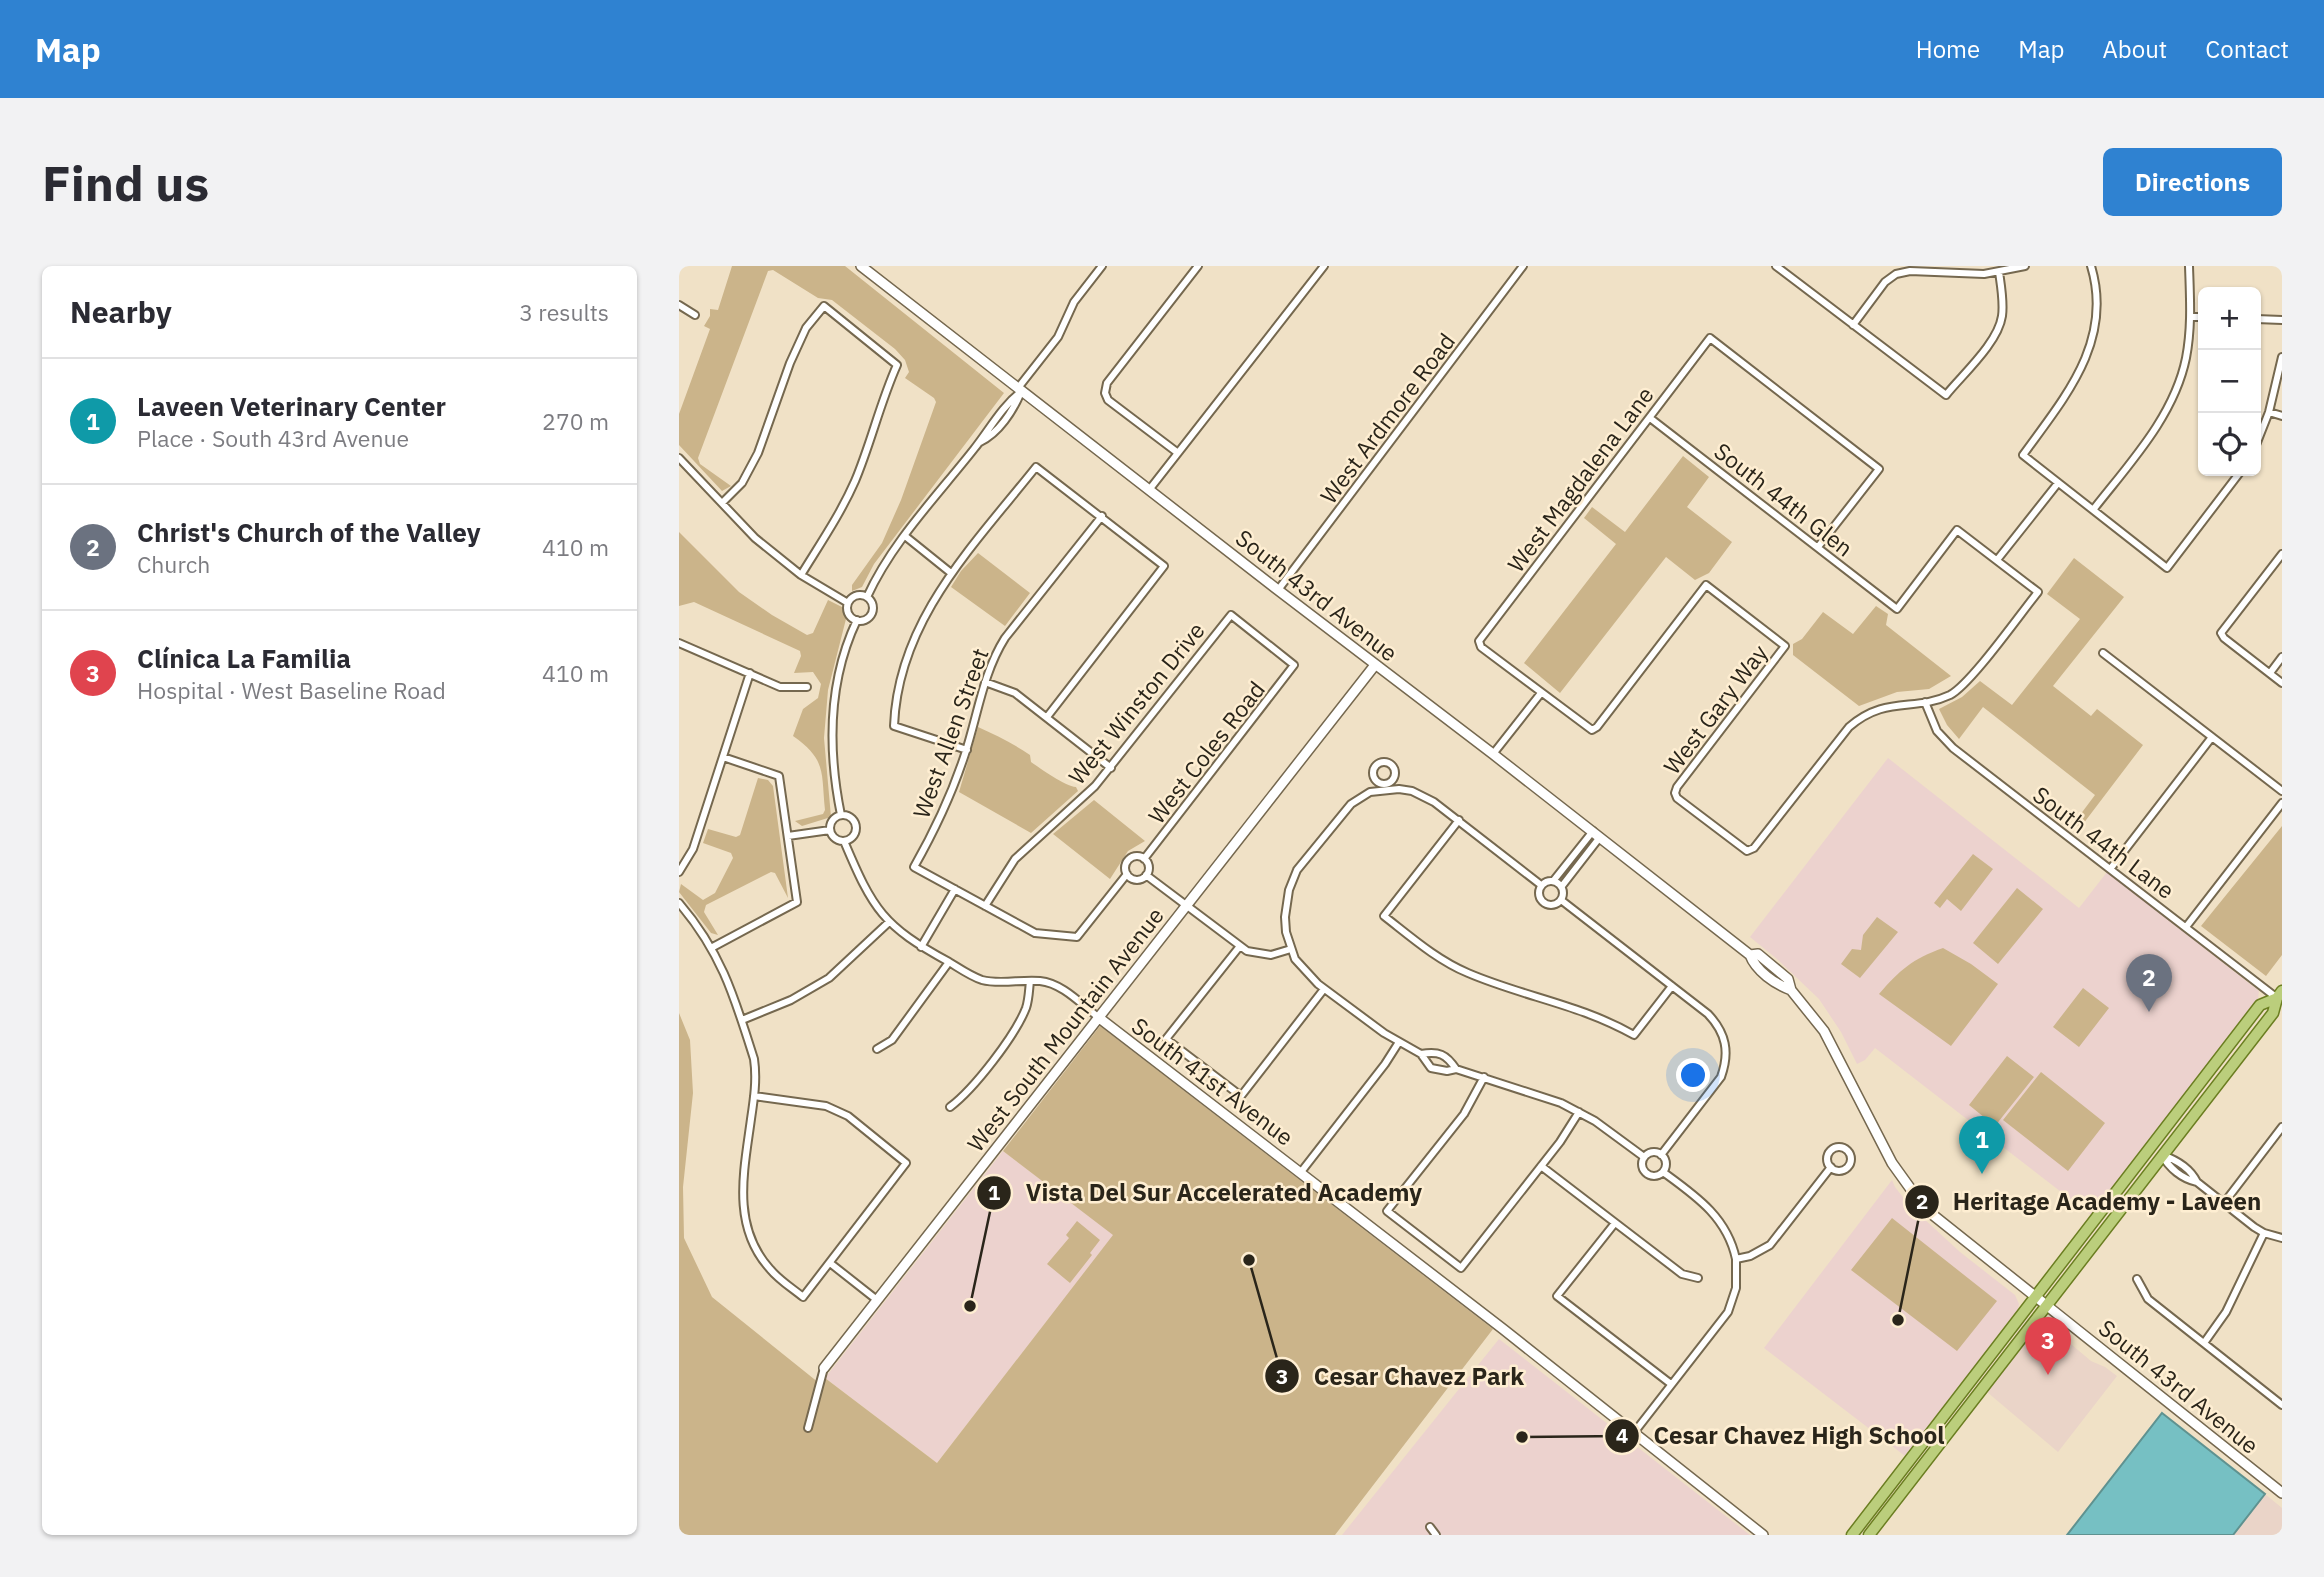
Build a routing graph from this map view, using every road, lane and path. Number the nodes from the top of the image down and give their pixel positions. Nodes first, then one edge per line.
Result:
1 (861, 266) edge
2 (1103, 266) edge
3 (1198, 266) edge
4 (1324, 266) edge
5 (1523, 266) edge
6 (1776, 266) edge
7 (2025, 266) edge
8 (2091, 266) edge
9 (2189, 266) edge
10 (1999, 272) junction
11 (679, 304) edge
12 (695, 315) dead end
13 (2191, 317) junction
14 (2198, 317) edge
15 (2261, 319) edge
16 (2282, 320) edge
17 (1853, 325) junction
18 (2282, 357) edge
19 (1020, 389) junction
20 (2269, 412) junction
21 (2282, 416) edge
22 (1650, 418) junction
23 (2261, 432) edge
24 (1178, 453) junction
25 (679, 458) edge
26 (2237, 476) edge
27 (2058, 483) junction
28 (1149, 490) junction
29 (722, 503) junction
30 (2093, 510) junction
31 (1102, 516) junction
32 (905, 536) junction
33 (1818, 547) junction
34 (2282, 554) edge
35 (1997, 560) junction
36 (951, 573) junction
37 (801, 575) junction
38 (1278, 590) junction
39 (867, 597) junction
40 (848, 603) junction
41 (1231, 615) joint
42 (857, 620) junction
43 (679, 643) edge
44 (2103, 653) dead end
45 (2282, 657) edge
46 (1375, 665) junction
47 (750, 673) junction
48 (2270, 673) junction
49 (985, 682) junction
50 (2282, 682) edge
51 (807, 687) dead end
52 (1541, 693) junction
53 (1925, 702) junction
54 (1047, 717) junction
55 (2212, 737) junction
56 (967, 750) junction
57 (1493, 754) junction
58 (723, 757) junction
59 (1111, 768) junction
60 (2282, 791) edge
61 (2282, 803) edge
62 (841, 815) junction
63 (1459, 820) junction
64 (830, 830) junction
65 (1597, 834) junction
66 (788, 836) junction
67 (844, 841) junction
68 (1145, 859) junction
69 (2111, 868) junction
70 (679, 872) edge
71 (1127, 874) junction
72 (1146, 875) junction
73 (1554, 880) junction
74 (1541, 885) junction
75 (1562, 886) junction
76 (955, 889) junction
77 (1561, 900) junction
78 (679, 903) edge
79 (1185, 905) junction
80 (985, 906) junction
81 (888, 923) junction
82 (2186, 927) junction
83 (1240, 946) junction
84 (921, 947) junction
85 (711, 948) junction
86 (1291, 949) junction
87 (949, 962) junction
88 (1030, 981) junction
89 (1672, 986) junction
90 (1324, 989) junction
91 (2279, 995) edge
92 (1098, 1017) junction
93 (742, 1020) junction
94 (1399, 1042) junction
95 (877, 1049) dead end
96 (1421, 1054) junction
97 (1456, 1069) junction
98 (1484, 1077) junction
99 (754, 1096) junction
100 (950, 1107) dead end
101 (1579, 1112) junction
102 (2282, 1127) edge
103 (1661, 1155) junction
104 (2162, 1155) junction
105 (1644, 1157) junction
106 (1541, 1166) junction
107 (1831, 1167) dead end
108 (1301, 1172) junction
109 (1663, 1172) junction
110 (2224, 1203) junction
111 (1615, 1223) junction
112 (2264, 1233) junction
113 (2282, 1238) edge
114 (1736, 1259) junction
115 (829, 1263) junction
116 (1698, 1278) dead end
117 (2137, 1279) dead end
118 (877, 1300) junction
119 (2042, 1301) junction
120 (2204, 1343) junction
121 (824, 1368) joint
122 (1671, 1384) junction
123 (2282, 1392) edge
124 (2279, 1403) edge
125 (808, 1428) dead end
126 (1633, 1434) junction
127 (2280, 1487) edge
128 (1430, 1527) dead end
129 (1436, 1535) edge
130 (1763, 1535) edge
131 (1852, 1535) edge
132 (1869, 1535) edge

1 - 19 street, South 43rd Avenue
2 - 19 street
3 - 24 street
4 - 24 street
5 - 38 street, West Ardmore Road
6 - 17 street
7 - 10 street
8 - 27 street
9 - 13 street
10 - 17 street
10 - 17 street
11 - 12 street
13 - 14 street
13 - 30 street
15 - 16 street
18 - 20 street
19 - 28 street, South 43rd Avenue
19 - 32 street
20 - 21 street
20 - 23 street
22 - 33 street, South 44th Glen
22 - 33 street, West Magdalena Lane
22 - 52 street, West Magdalena Lane
24 - 28 street
25 - 29 street
26 - 30 street
27 - 30 street
27 - 35 street
28 - 38 street, South 43rd Avenue
29 - 37 street
29 - 37 street
31 - 36 street
31 - 49 street, West Allen Street
31 - 54 street
32 - 36 street
32 - 39 street
33 - 35 street, South 44th Glen
34 - 48 street
35 - 53 street
36 - 56 street
37 - 40 street
38 - 46 street, South 43rd Avenue
39 - 40 street
39 - 42 street
40 - 42 street
41 - 59 street, West Winston Drive
41 - 68 street, West Coles Road
42 - 62 street
43 - 47 street
44 - 55 street
45 - 48 street
46 - 57 street, South 43rd Avenue
46 - 79 street, West South Mountain Avenue
47 - 51 street
47 - 58 street
48 - 50 street
49 - 54 street
49 - 56 street, West Allen Street
52 - 53 street, West Gary Way
52 - 57 street
53 - 69 street, South 44th Lane
54 - 59 street
55 - 60 street
55 - 69 street
56 - 76 street, West Allen Street
57 - 65 street, South 43rd Avenue
58 - 66 street
58 - 70 street
59 - 80 street, West Winston Drive
61 - 82 street
62 - 64 street
62 - 67 street
63 - 74 street
63 - 86 street
63 - 89 street
64 - 66 street
64 - 67 street
65 - 73 street
65 - 75 street
65 - 119 street, South 43rd Avenue
66 - 85 street
67 - 81 street, South 41st Avenue
68 - 71 street, West Coles Road
68 - 72 street
69 - 82 street, South 44th Lane
71 - 72 street
71 - 80 street, West Coles Road
72 - 79 street
73 - 74 street
73 - 75 street
74 - 77 street
75 - 77 street
76 - 80 street
76 - 84 street
77 - 89 street
78 - 85 street
79 - 83 street
79 - 92 street, West South Mountain Avenue
81 - 84 street, South 41st Avenue
81 - 93 street
82 - 91 street, South 44th Lane
83 - 86 street
83 - 90 street
84 - 87 street, South 41st Avenue
85 - 93 street
86 - 90 street
87 - 88 street, South 41st Avenue
87 - 95 street
88 - 92 street, South 41st Avenue
88 - 100 street
89 - 103 street
90 - 94 street
91 - 104 main road
91 - 119 main road
92 - 108 street, South 41st Avenue
92 - 118 street, West South Mountain Avenue
93 - 99 street
94 - 96 street
94 - 108 street
96 - 97 street
96 - 97 street
97 - 98 street
98 - 101 street
98 - 106 street
99 - 115 street
99 - 115 street
101 - 105 street
101 - 106 street
102 - 110 street
103 - 105 street
103 - 109 street
104 - 110 street
104 - 119 main road
105 - 109 street
106 - 111 street
107 - 114 street
108 - 126 street, South 41st Avenue
109 - 114 street
110 - 112 street
111 - 116 street
111 - 122 street
112 - 113 street
112 - 120 street
114 - 122 street
115 - 118 street
117 - 120 street
118 - 121 street, West South Mountain Avenue
119 - 127 street, South 43rd Avenue
119 - 131 main road
119 - 132 main road
120 - 124 street
121 - 125 street, West South Mountain Avenue
122 - 126 street
123 - 124 street
126 - 130 street, South 41st Avenue
128 - 129 street

